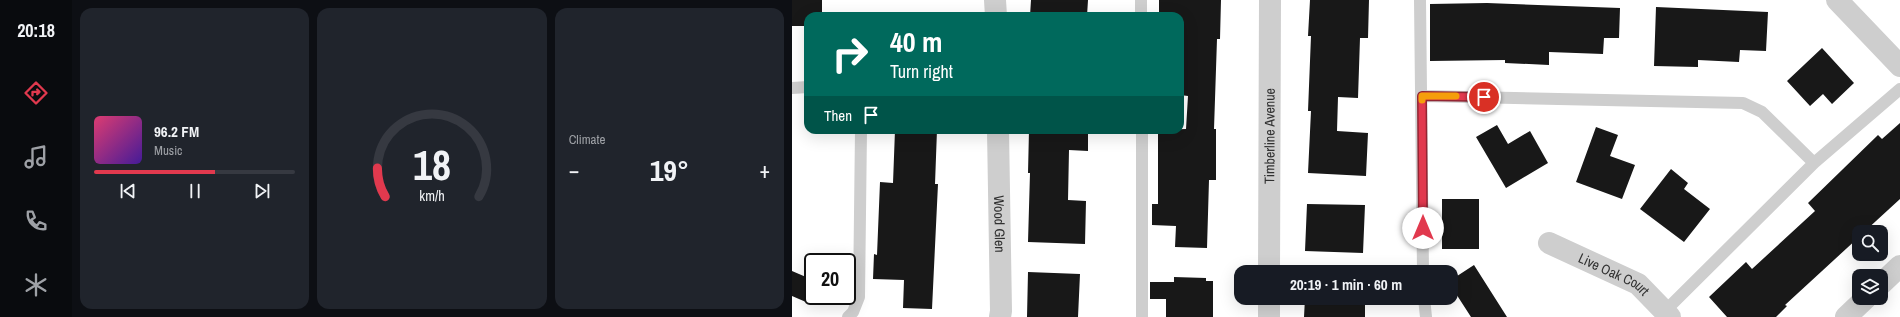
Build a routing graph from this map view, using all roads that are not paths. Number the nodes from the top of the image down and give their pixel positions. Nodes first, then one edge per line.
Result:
1 (995, 0) edge
2 (1141, 0) edge
3 (1270, 0) edge
4 (1420, 0) edge
5 (1837, 0) edge
6 (996, 12) edge
7 (1141, 12) edge
8 (1900, 66) edge
9 (804, 87) edge
10 (792, 88) edge
11 (1900, 89) edge
12 (1422, 96) junction
13 (861, 134) edge
14 (998, 134) edge
15 (1142, 134) edge
16 (1814, 163) junction
17 (1549, 243) dead end
18 (1269, 265) edge
19 (1424, 265) edge
20 (1900, 266) edge
21 (1888, 277) edge
22 (1269, 305) edge
23 (1424, 305) edge
24 (1859, 305) edge
25 (1665, 315) edge
26 (848, 317) edge
27 (1000, 317) edge
28 (1142, 317) edge
29 (1269, 317) edge
30 (1426, 317) edge
31 (1846, 317) edge

1 - 6 street
2 - 7 lane
3 - 18 street, Timberline Avenue
4 - 12 lane
5 - 8 street
9 - 10 lane
11 - 16 lane
12 - 16 lane
12 - 19 lane
13 - 26 lane
14 - 27 street, Wood Glen
15 - 28 lane
16 - 25 lane
17 - 25 street, Live Oak Court
20 - 21 street
22 - 29 street
23 - 30 lane
24 - 31 street

